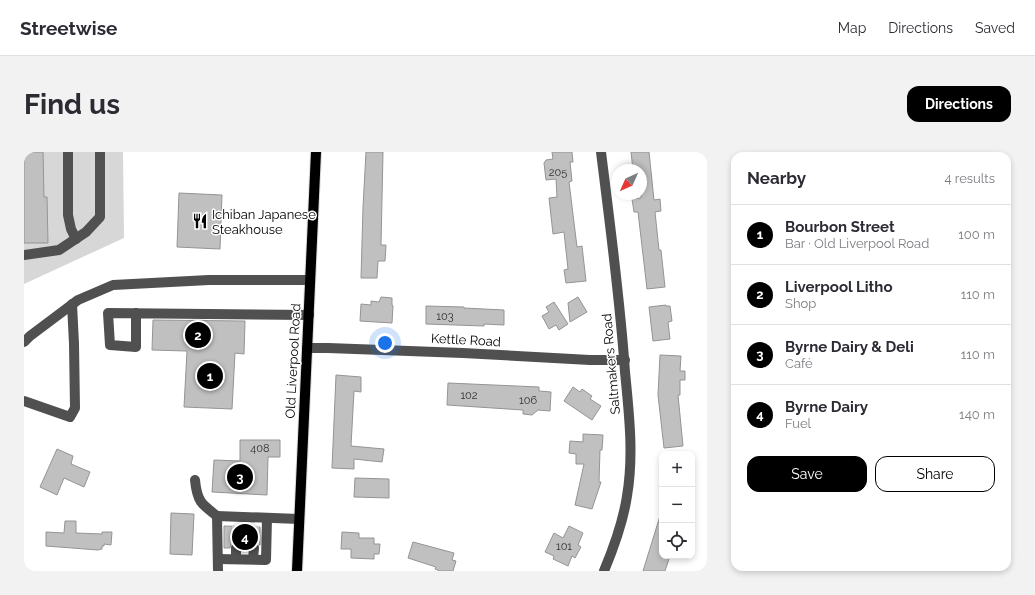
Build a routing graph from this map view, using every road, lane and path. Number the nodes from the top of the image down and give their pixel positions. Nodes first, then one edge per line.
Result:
1 (68, 152) edge
2 (100, 152) edge
3 (316, 152) edge
4 (601, 152) edge
5 (76, 239) junction
6 (24, 255) edge
7 (310, 280) junction
8 (72, 304) junction
9 (136, 313) dead end
10 (308, 315) junction
11 (24, 342) edge
12 (307, 348) junction
13 (624, 360) junction
14 (24, 402) edge
15 (194, 480) dead end
16 (217, 516) junction
17 (268, 518) junction
18 (299, 519) junction
19 (236, 548) tunnel mouth
20 (254, 548) tunnel mouth
21 (218, 559) junction
22 (236, 559) junction
23 (253, 560) junction
24 (218, 571) edge
25 (297, 571) edge
26 (604, 571) edge

1 - 5 street
2 - 5 street
3 - 7 main road, Old Liverpool Road
4 - 13 street, Saltmakers Road
5 - 6 street
7 - 8 street
7 - 10 main road, Old Liverpool Road
8 - 11 street
8 - 14 street
9 - 10 street
10 - 12 main road, Old Liverpool Road
12 - 13 street, Kettle Road
12 - 18 main road, Old Liverpool Road
13 - 26 street, Saltmakers Road
15 - 16 street
16 - 17 street
16 - 21 street
17 - 18 street
17 - 23 street
18 - 25 main road, Old Liverpool Road
19 - 22 street
20 - 23 street
21 - 22 street
21 - 24 street
22 - 23 street

